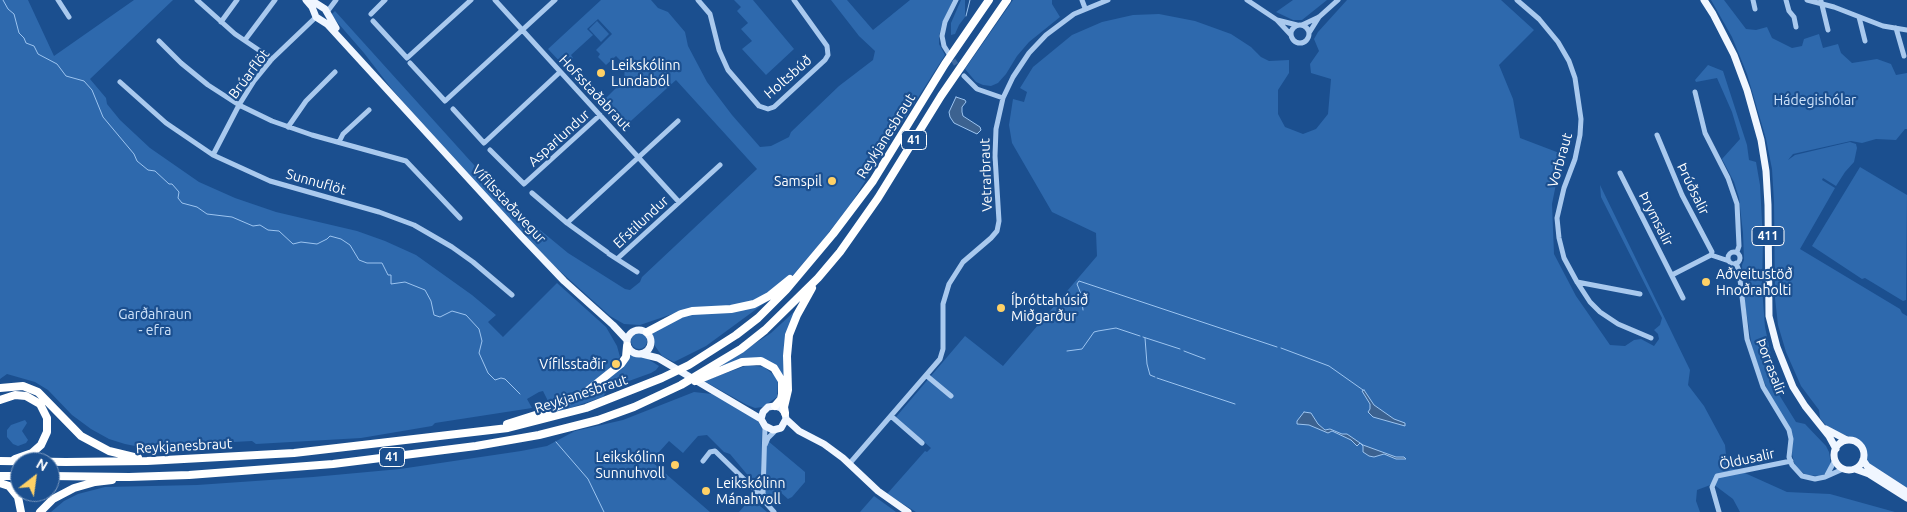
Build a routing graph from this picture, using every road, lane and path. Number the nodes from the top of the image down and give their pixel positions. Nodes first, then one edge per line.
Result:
1 (58, 0) edge
2 (198, 0) edge
3 (237, 0) edge
4 (275, 0) edge
5 (306, 0) edge
6 (311, 0) edge
7 (335, 0) edge
8 (385, 0) edge
9 (470, 0) edge
10 (495, 0) edge
11 (555, 0) edge
12 (698, 0) edge
13 (794, 0) edge
14 (956, 0) edge
15 (989, 0) edge
16 (1006, 0) edge
17 (1082, 0) edge
18 (1108, 0) edge
19 (1247, 0) edge
20 (1338, 0) edge
21 (1517, 0) edge
22 (1700, 0) edge
23 (1704, 0) edge
24 (1753, 0) edge
25 (1786, 0) edge
26 (1808, 0) edge
27 (1821, 2) edge
28 (1085, 8) junction
29 (1755, 9) dead end
30 (324, 10) junction
31 (371, 14) dead end
32 (317, 16) junction
33 (68, 17) dead end
34 (1319, 17) junction
35 (1859, 17) junction
36 (1277, 20) junction
37 (373, 21) dead end
38 (221, 22) junction
39 (1300, 25) junction
40 (1796, 27) dead end
41 (1896, 28) junction
42 (522, 30) junction
43 (1828, 30) dead end
44 (1907, 30) edge
45 (1309, 32) junction
46 (1291, 35) junction
47 (245, 40) junction
48 (159, 41) dead end
49 (1866, 41) dead end
50 (1727, 42) junction
51 (949, 54) tunnel mouth
52 (1904, 56) dead end
53 (272, 59) junction
54 (410, 63) dead end
55 (335, 72) dead end
56 (560, 72) junction
57 (964, 76) tunnel mouth
58 (120, 82) dead end
59 (1694, 92) dead end
60 (393, 95) junction
61 (1003, 98) junction
62 (239, 105) junction
63 (453, 109) dead end
64 (369, 110) dead end
65 (600, 115) junction
66 (678, 121) dead end
67 (288, 127) junction
68 (1657, 135) dead end
69 (339, 142) junction
70 (490, 150) dead end
71 (213, 155) junction
72 (638, 158) junction
73 (720, 165) dead end
74 (1620, 173) dead end
75 (532, 192) dead end
76 (679, 202) junction
77 (460, 218) dead end
78 (567, 223) junction
79 (1737, 252) junction
80 (1712, 253) junction
81 (1729, 258) junction
82 (618, 259) junction
83 (1736, 263) junction
84 (804, 269) junction
85 (637, 272) dead end
86 (1672, 275) junction
87 (818, 278) junction
88 (1577, 282) junction
89 (1640, 294) dead end
90 (512, 295) dead end
91 (1683, 298) dead end
92 (613, 325) junction
93 (634, 331) junction
94 (647, 332) junction
95 (1651, 338) dead end
96 (627, 343) junction
97 (651, 345) junction
98 (642, 354) junction
99 (661, 360) junction
100 (927, 376) junction
101 (681, 385) junction
102 (2, 389) edge
103 (951, 396) dead end
104 (0, 400) edge
105 (775, 406) junction
106 (762, 415) junction
107 (786, 416) junction
108 (891, 416) junction
109 (1820, 424) junction
110 (765, 426) junction
111 (492, 429) junction
112 (778, 429) junction
113 (799, 431) junction
114 (1848, 441) junction
115 (922, 443) dead end
116 (764, 448) junction
117 (1836, 449) junction
118 (33, 452) edge
119 (1835, 460) junction
120 (1863, 460) junction
121 (0, 461) edge
122 (10, 461) edge
123 (147, 461) junction
124 (702, 461) dead end
125 (1790, 461) junction
126 (60, 462) edge
127 (850, 463) junction
128 (1843, 469) junction
129 (1855, 469) junction
130 (60, 476) edge
131 (129, 477) junction
132 (1826, 477) junction
133 (0, 483) edge
134 (1907, 492) edge
135 (763, 493) junction
136 (1907, 498) edge
137 (21, 512) edge
138 (40, 512) edge
139 (774, 512) edge
140 (908, 512) edge
141 (1719, 512) edge

1 - 33 street
2 - 38 street
3 - 38 street
4 - 47 street
5 - 32 main road, Vífilsstaðavegur
6 - 30 main road, Vífilsstaðavegur
7 - 30 street
8 - 31 street
9 - 37 street
10 - 42 street, Hofsstaðabraut
11 - 42 street
12 - 13 street, Holtsbúð
14 - 51 street
15 - 84 highway, Reykjanesbraut / 41
16 - 87 highway, Reykjanesbraut / 41
17 - 28 street
18 - 28 street, Vetrarbraut
19 - 36 street
20 - 34 street
21 - 88 street, Vorbraut
22 - 50 main road, 411
23 - 50 main road, 411
24 - 29 street
25 - 40 street
26 - 27 street
27 - 35 street
27 - 43 street
28 - 61 street, Vetrarbraut
30 - 32 main road
30 - 60 main road, Vífilsstaðavegur
32 - 53 street, Brúarflöt
32 - 60 main road, Vífilsstaðavegur
34 - 39 street
34 - 45 street
35 - 41 street
35 - 49 street
36 - 39 street
36 - 46 street
38 - 47 street
39 - 45 street
39 - 46 street
41 - 44 street
41 - 52 street
42 - 54 street
42 - 56 street, Hofsstaðabraut
45 - 46 street
47 - 53 street
48 - 62 street
50 - 109 main road, 411
53 - 62 street, Brúarflöt
55 - 67 street
56 - 63 street
56 - 65 street, Hofsstaðabraut
57 - 61 street
58 - 71 street, Sunnuflöt
59 - 79 street, Þorrasalir
60 - 92 main road, Vífilsstaðavegur
61 - 100 street, Vetrarbraut
62 - 67 street
62 - 71 street, Brúarflöt
64 - 69 street
65 - 70 street, Asparlundur
65 - 72 street, Hofsstaðabraut
66 - 72 street
67 - 69 street
68 - 80 street, Þrúðsalir
69 - 77 street
71 - 90 street, Sunnuflöt
72 - 76 street, Hofsstaðabraut
72 - 78 street
73 - 76 street, Efstilundur
74 - 86 street, Þrymsalir
75 - 78 street, Efstilundur
76 - 82 street, Efstilundur
78 - 82 street, Efstilundur
79 - 81 street
79 - 83 street, Þorrasalir
80 - 81 street
80 - 86 street
81 - 83 street
82 - 85 street, Efstilundur
83 - 125 street, Þorrasalir
84 - 94 highway
84 - 111 highway, Reykjanesbraut / 41
86 - 91 street, Þrymsalir
87 - 101 highway, Reykjanesbraut / 41
87 - 107 highway
88 - 89 street
88 - 95 street, Vorbraut
92 - 93 main road, Vífilsstaðavegur
92 - 96 main road, Vífilsstaðavegur
93 - 94 main road, Vífilsstaðavegur
93 - 96 main road
94 - 97 main road
96 - 98 main road, Vífilsstaðavegur
96 - 111 highway
97 - 98 main road
97 - 99 main road
98 - 99 main road, Vífilsstaðavegur
99 - 106 main road, Vífilsstaðavegur
100 - 103 street
100 - 108 street, Vetrarbraut
101 - 105 highway
101 - 131 highway, Reykjanesbraut / 41
102 - 123 highway
104 - 118 highway
105 - 106 main road
105 - 107 main road
106 - 110 main road
107 - 112 main road
107 - 113 main road
108 - 115 street
108 - 127 street, Vetrarbraut
109 - 114 main road, 411
109 - 117 main road, 411
110 - 112 main road
110 - 116 street
111 - 123 highway, Reykjanesbraut / 41
112 - 113 main road
112 - 116 street
113 - 127 main road
114 - 117 main road
114 - 120 main road, 411
116 - 135 street
117 - 119 main road
119 - 128 main road
119 - 132 street
120 - 129 main road
120 - 134 main road, 411
121 - 122 highway, Reykjanesbraut / 41
123 - 126 highway, Reykjanesbraut / 41
124 - 135 street
125 - 132 street
125 - 141 street, Öldusalir
127 - 140 main road
128 - 129 main road
128 - 132 street
129 - 136 main road
130 - 131 highway, Reykjanesbraut / 41
131 - 138 highway
133 - 137 highway
135 - 139 street

